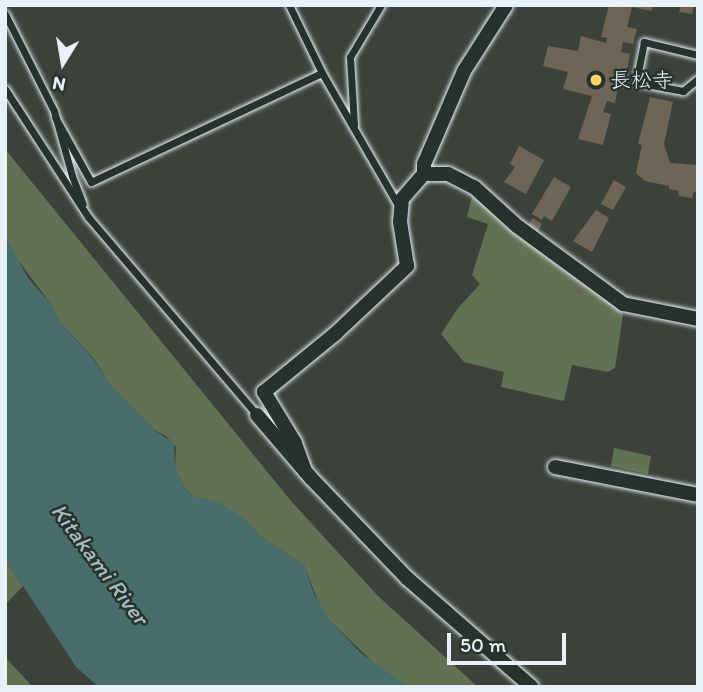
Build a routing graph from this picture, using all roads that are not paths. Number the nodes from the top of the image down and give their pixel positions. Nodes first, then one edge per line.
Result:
1 (289, 5) edge
2 (381, 5) edge
3 (506, 5) edge
4 (5, 14) edge
5 (698, 55) edge
6 (323, 74) junction
7 (698, 79) edge
8 (5, 89) edge
9 (55, 117) junction
10 (355, 129) junction
11 (424, 174) junction
12 (401, 211) junction
13 (88, 217) junction
14 (698, 319) edge
15 (257, 415) joint
16 (555, 467) dead end
17 (305, 471) junction
18 (698, 495) edge
19 (532, 687) edge

1 - 6 lane
2 - 10 lane
3 - 11 street
4 - 9 lane
5 - 7 lane
6 - 9 lane
6 - 10 lane
8 - 13 lane
9 - 13 lane
10 - 12 lane
11 - 12 street
11 - 14 street
12 - 17 street
13 - 15 lane
15 - 17 street
16 - 18 street
17 - 19 street

